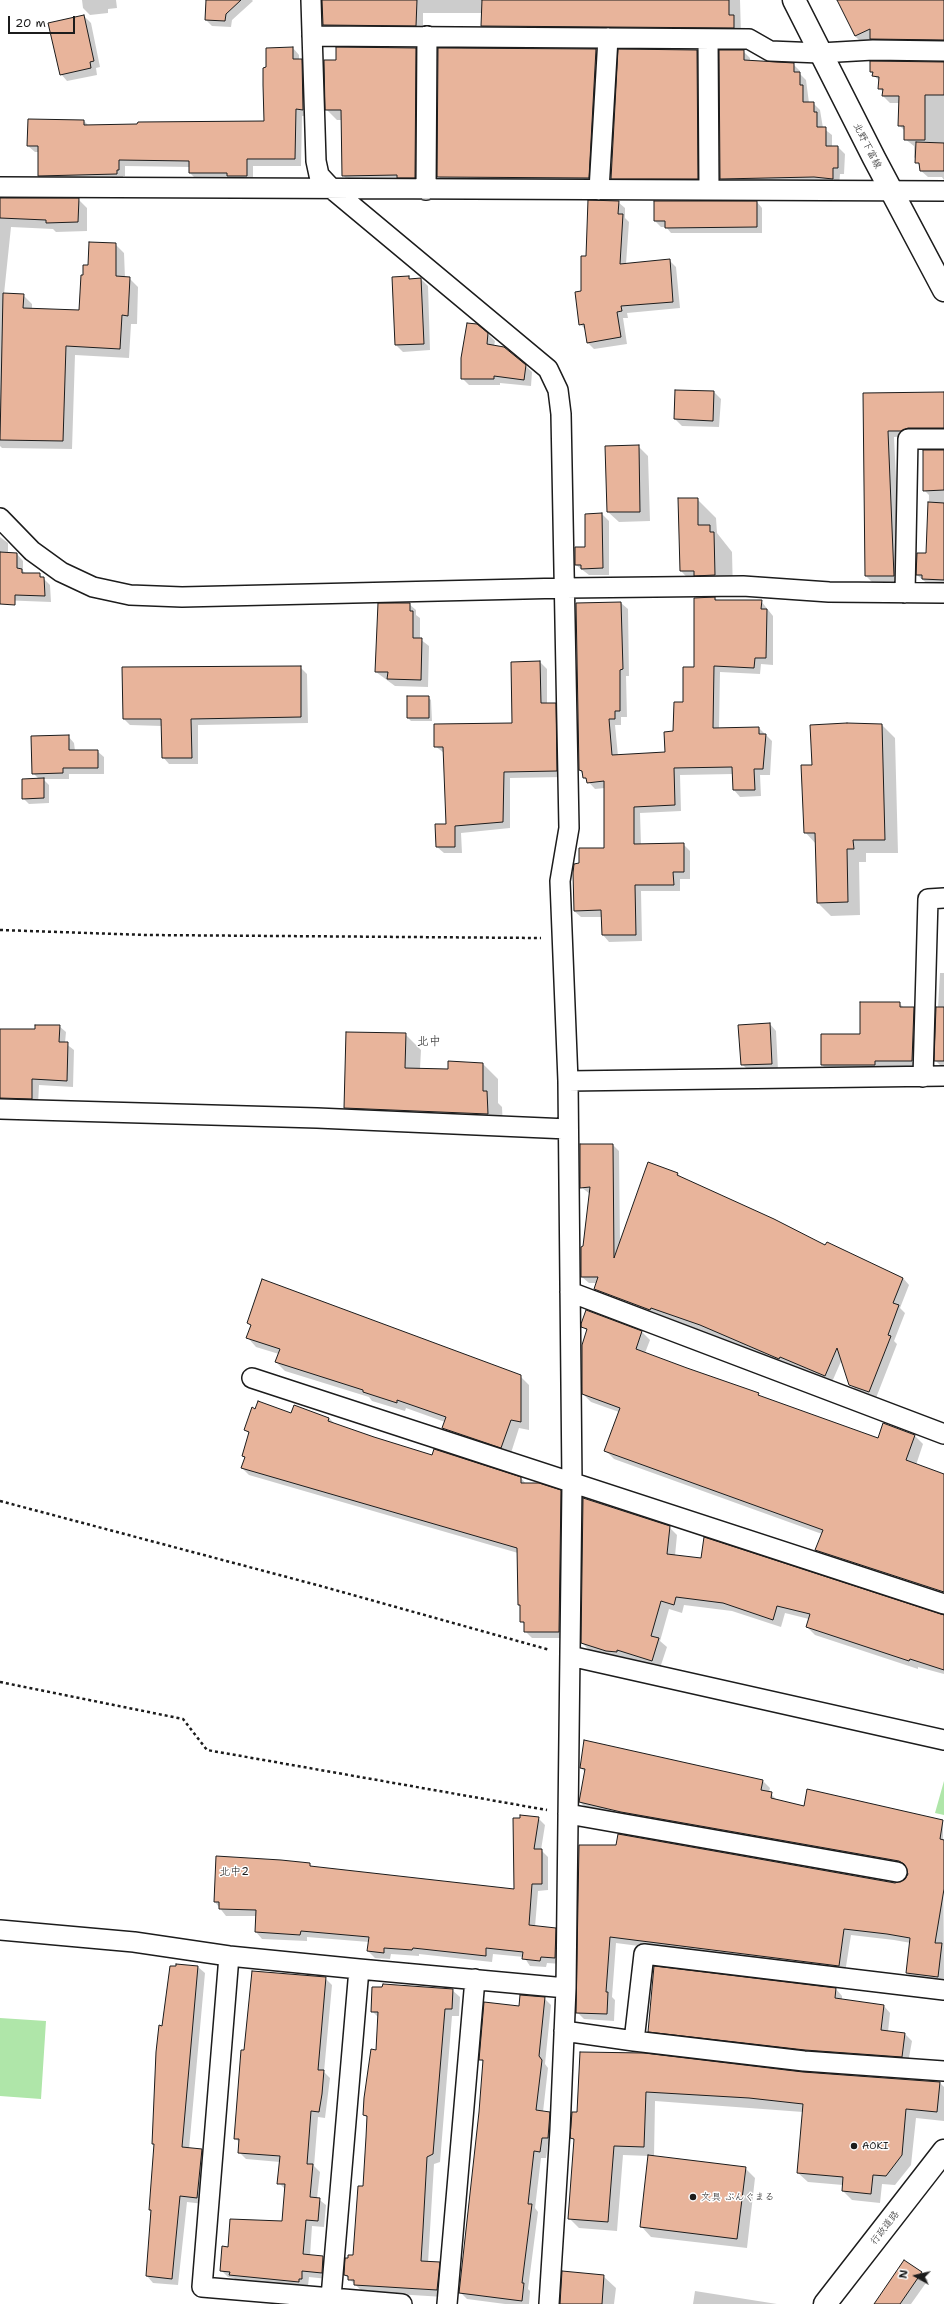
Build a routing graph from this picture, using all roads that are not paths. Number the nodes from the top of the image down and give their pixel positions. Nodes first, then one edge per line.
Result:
1 (311, 0) edge
2 (794, 0) edge
3 (312, 36) junction
4 (427, 36) junction
5 (608, 38) junction
6 (708, 38) junction
7 (944, 51) edge
8 (820, 53) junction
9 (0, 187) edge
10 (332, 189) junction
11 (426, 190) junction
12 (599, 190) junction
13 (710, 190) junction
14 (891, 191) junction
15 (944, 191) edge
16 (944, 290) edge
17 (944, 439) edge
18 (0, 518) edge
19 (566, 588) junction
20 (905, 593) junction
21 (944, 593) edge
22 (944, 898) edge
23 (944, 1076) edge
24 (922, 1077) junction
25 (568, 1081) junction
26 (0, 1109) edge
27 (568, 1129) junction
28 (570, 1292) junction
29 (252, 1378) dead end
30 (944, 1434) edge
31 (572, 1484) junction
32 (944, 1604) edge
33 (570, 1656) junction
34 (944, 1740) edge
35 (568, 1814) junction
36 (898, 1872) dead end
37 (0, 1930) edge
38 (229, 1956) junction
39 (359, 1969) junction
40 (475, 1979) junction
41 (566, 1988) junction
42 (944, 1990) edge
43 (564, 2031) junction
44 (634, 2041) junction
45 (944, 2071) edge
46 (944, 2151) edge
47 (937, 2169) edge
48 (332, 2297) junction
49 (402, 2304) edge
50 (447, 2304) edge
51 (548, 2304) edge
52 (825, 2304) edge

1 - 3 street
2 - 8 main road, 北野下富線
3 - 4 street
3 - 10 street
4 - 5 street
4 - 11 street
5 - 6 street
5 - 12 street
6 - 8 street
6 - 13 street
7 - 8 street
8 - 14 main road, 北野下富線
9 - 10 street
10 - 11 street
10 - 19 street
11 - 12 street
12 - 13 street
13 - 14 street
14 - 15 street
14 - 16 main road, 北野下富線
17 - 20 street
18 - 19 street
19 - 20 street
19 - 25 street
20 - 21 street
22 - 24 street
23 - 24 street
24 - 25 street
25 - 27 street
26 - 27 street
27 - 28 street
28 - 30 street
28 - 31 street
29 - 31 street
31 - 32 street
31 - 33 street
33 - 34 street
33 - 35 street
35 - 36 street
35 - 41 street
37 - 38 street
38 - 39 street
38 - 48 street
39 - 40 street
39 - 48 street
40 - 41 street
40 - 50 street
41 - 43 street
42 - 44 street
43 - 44 street
43 - 51 street
44 - 45 street
46 - 47 main road, 行政道路
47 - 52 main road, 行政道路
48 - 49 street

